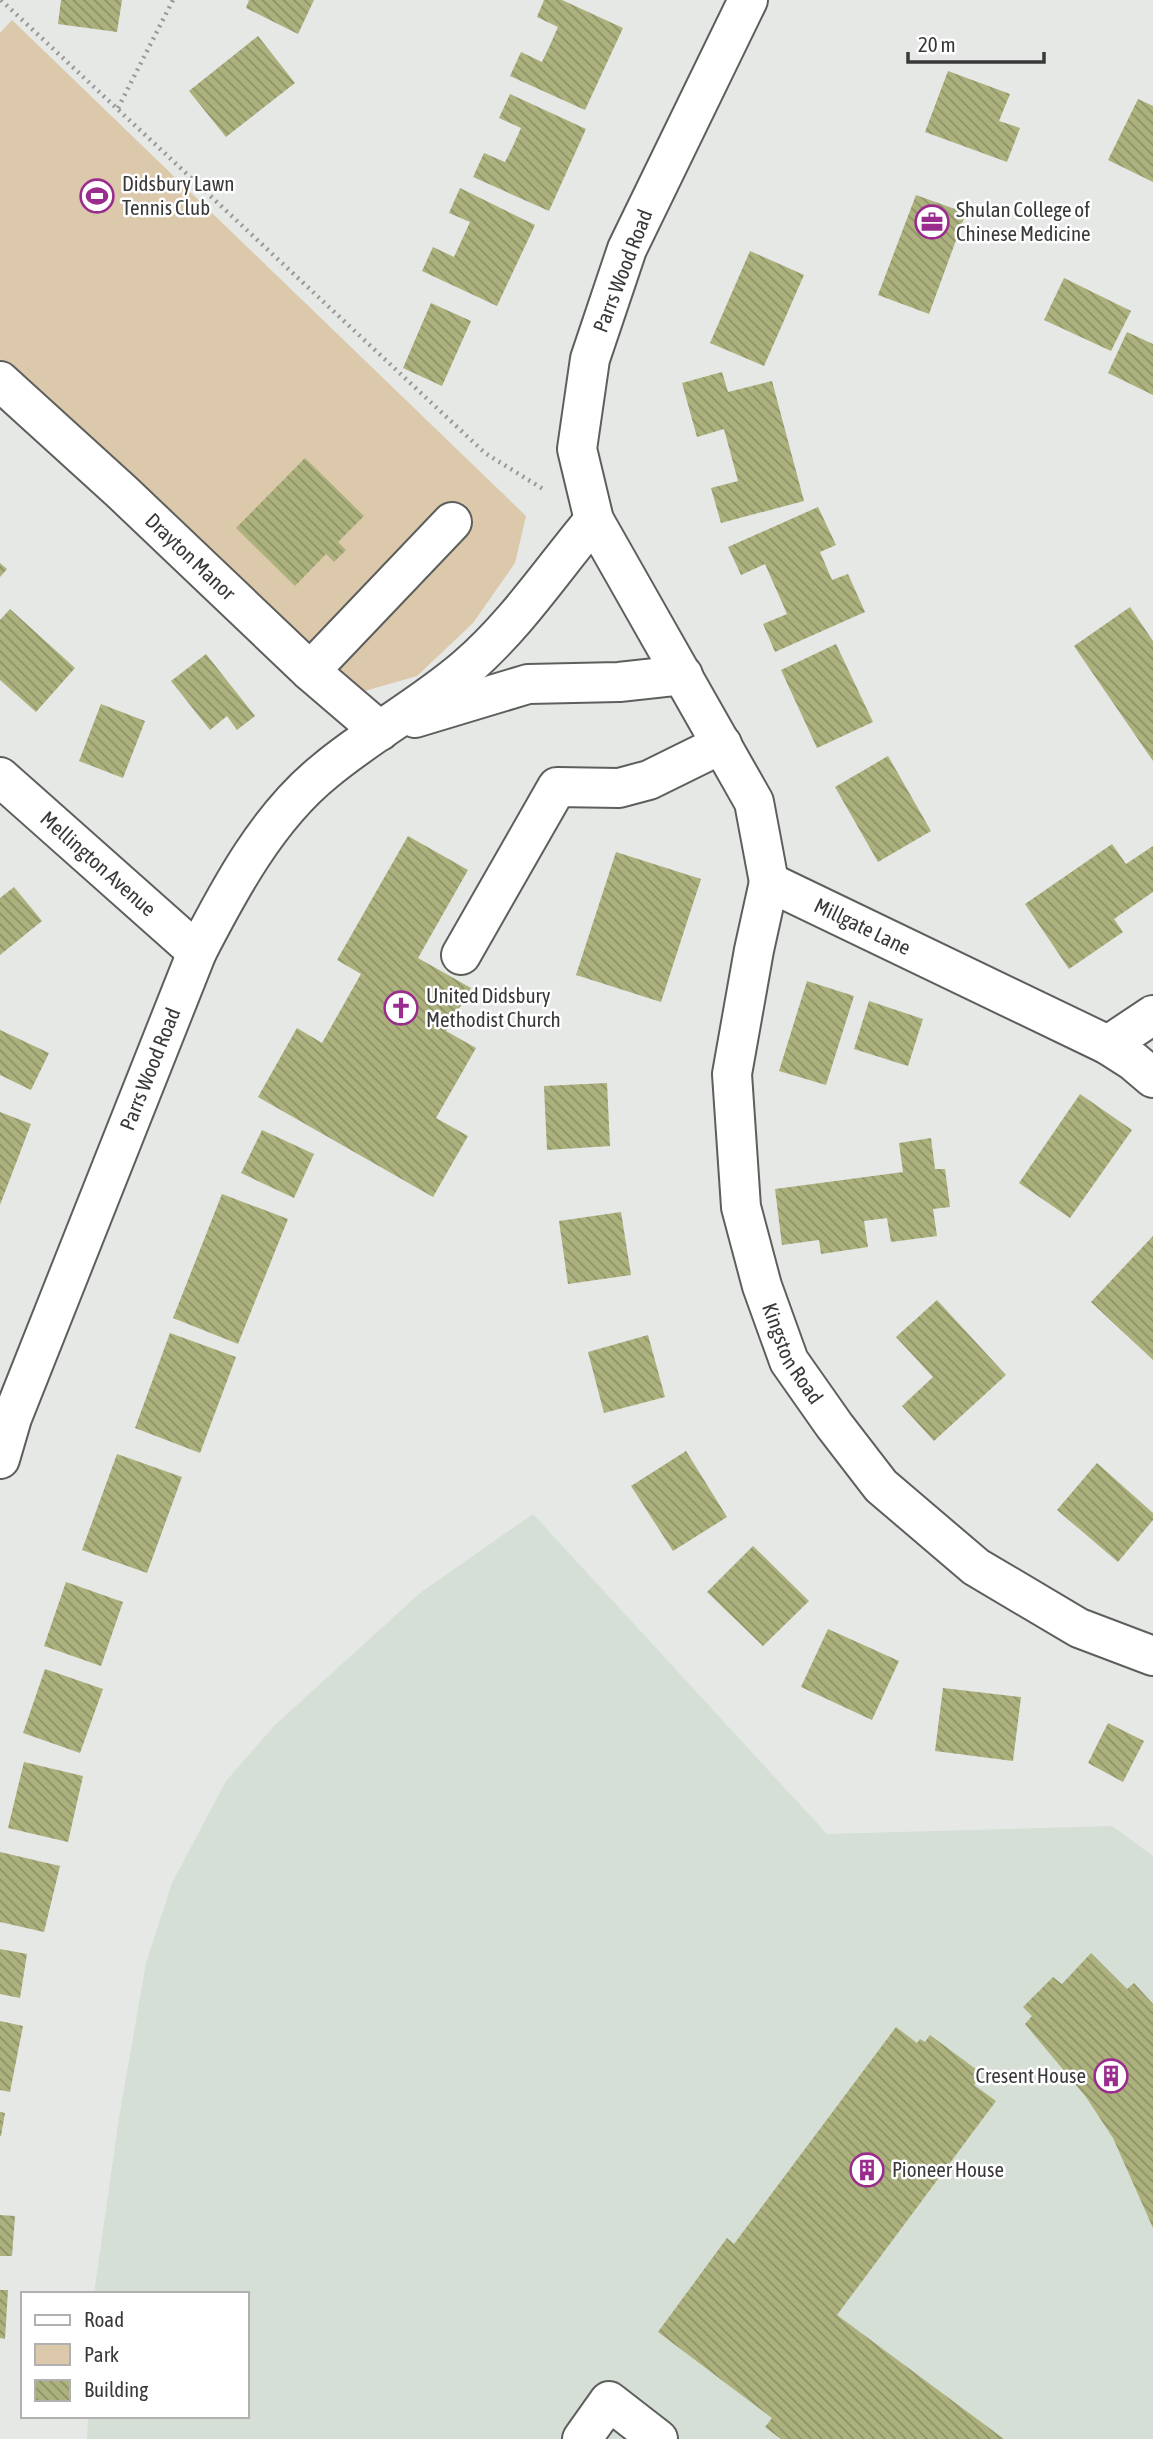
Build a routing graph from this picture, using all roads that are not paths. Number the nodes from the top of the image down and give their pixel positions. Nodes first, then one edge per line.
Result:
1 (748, 0) edge
2 (0, 381) edge
3 (594, 520) junction
4 (452, 522) dead end
5 (310, 671) junction
6 (683, 675) junction
7 (380, 731) junction
8 (722, 744) junction
9 (0, 777) edge
10 (769, 882) junction
11 (197, 952) junction
12 (461, 954) dead end
13 (1153, 1015) edge
14 (1108, 1045) junction
15 (1153, 1078) edge
16 (0, 1459) edge
17 (1153, 1656) edge
18 (582, 2439) edge
19 (658, 2439) edge

1 - 3 street, Parrs Wood Road
2 - 5 street, Drayton Manor
3 - 6 street, Parrs Wood Road
3 - 7 street, Parrs Wood Road
4 - 5 street
5 - 7 street, Drayton Manor
6 - 7 street, Parrs Wood Road
6 - 8 street
7 - 11 street, Parrs Wood Road
8 - 10 street
8 - 12 street
9 - 11 street, Mellington Avenue
10 - 14 street, Millgate Lane
10 - 17 street, Kingston Road
11 - 16 street, Parrs Wood Road
13 - 14 street
14 - 15 street, Millgate Lane
18 - 19 street

